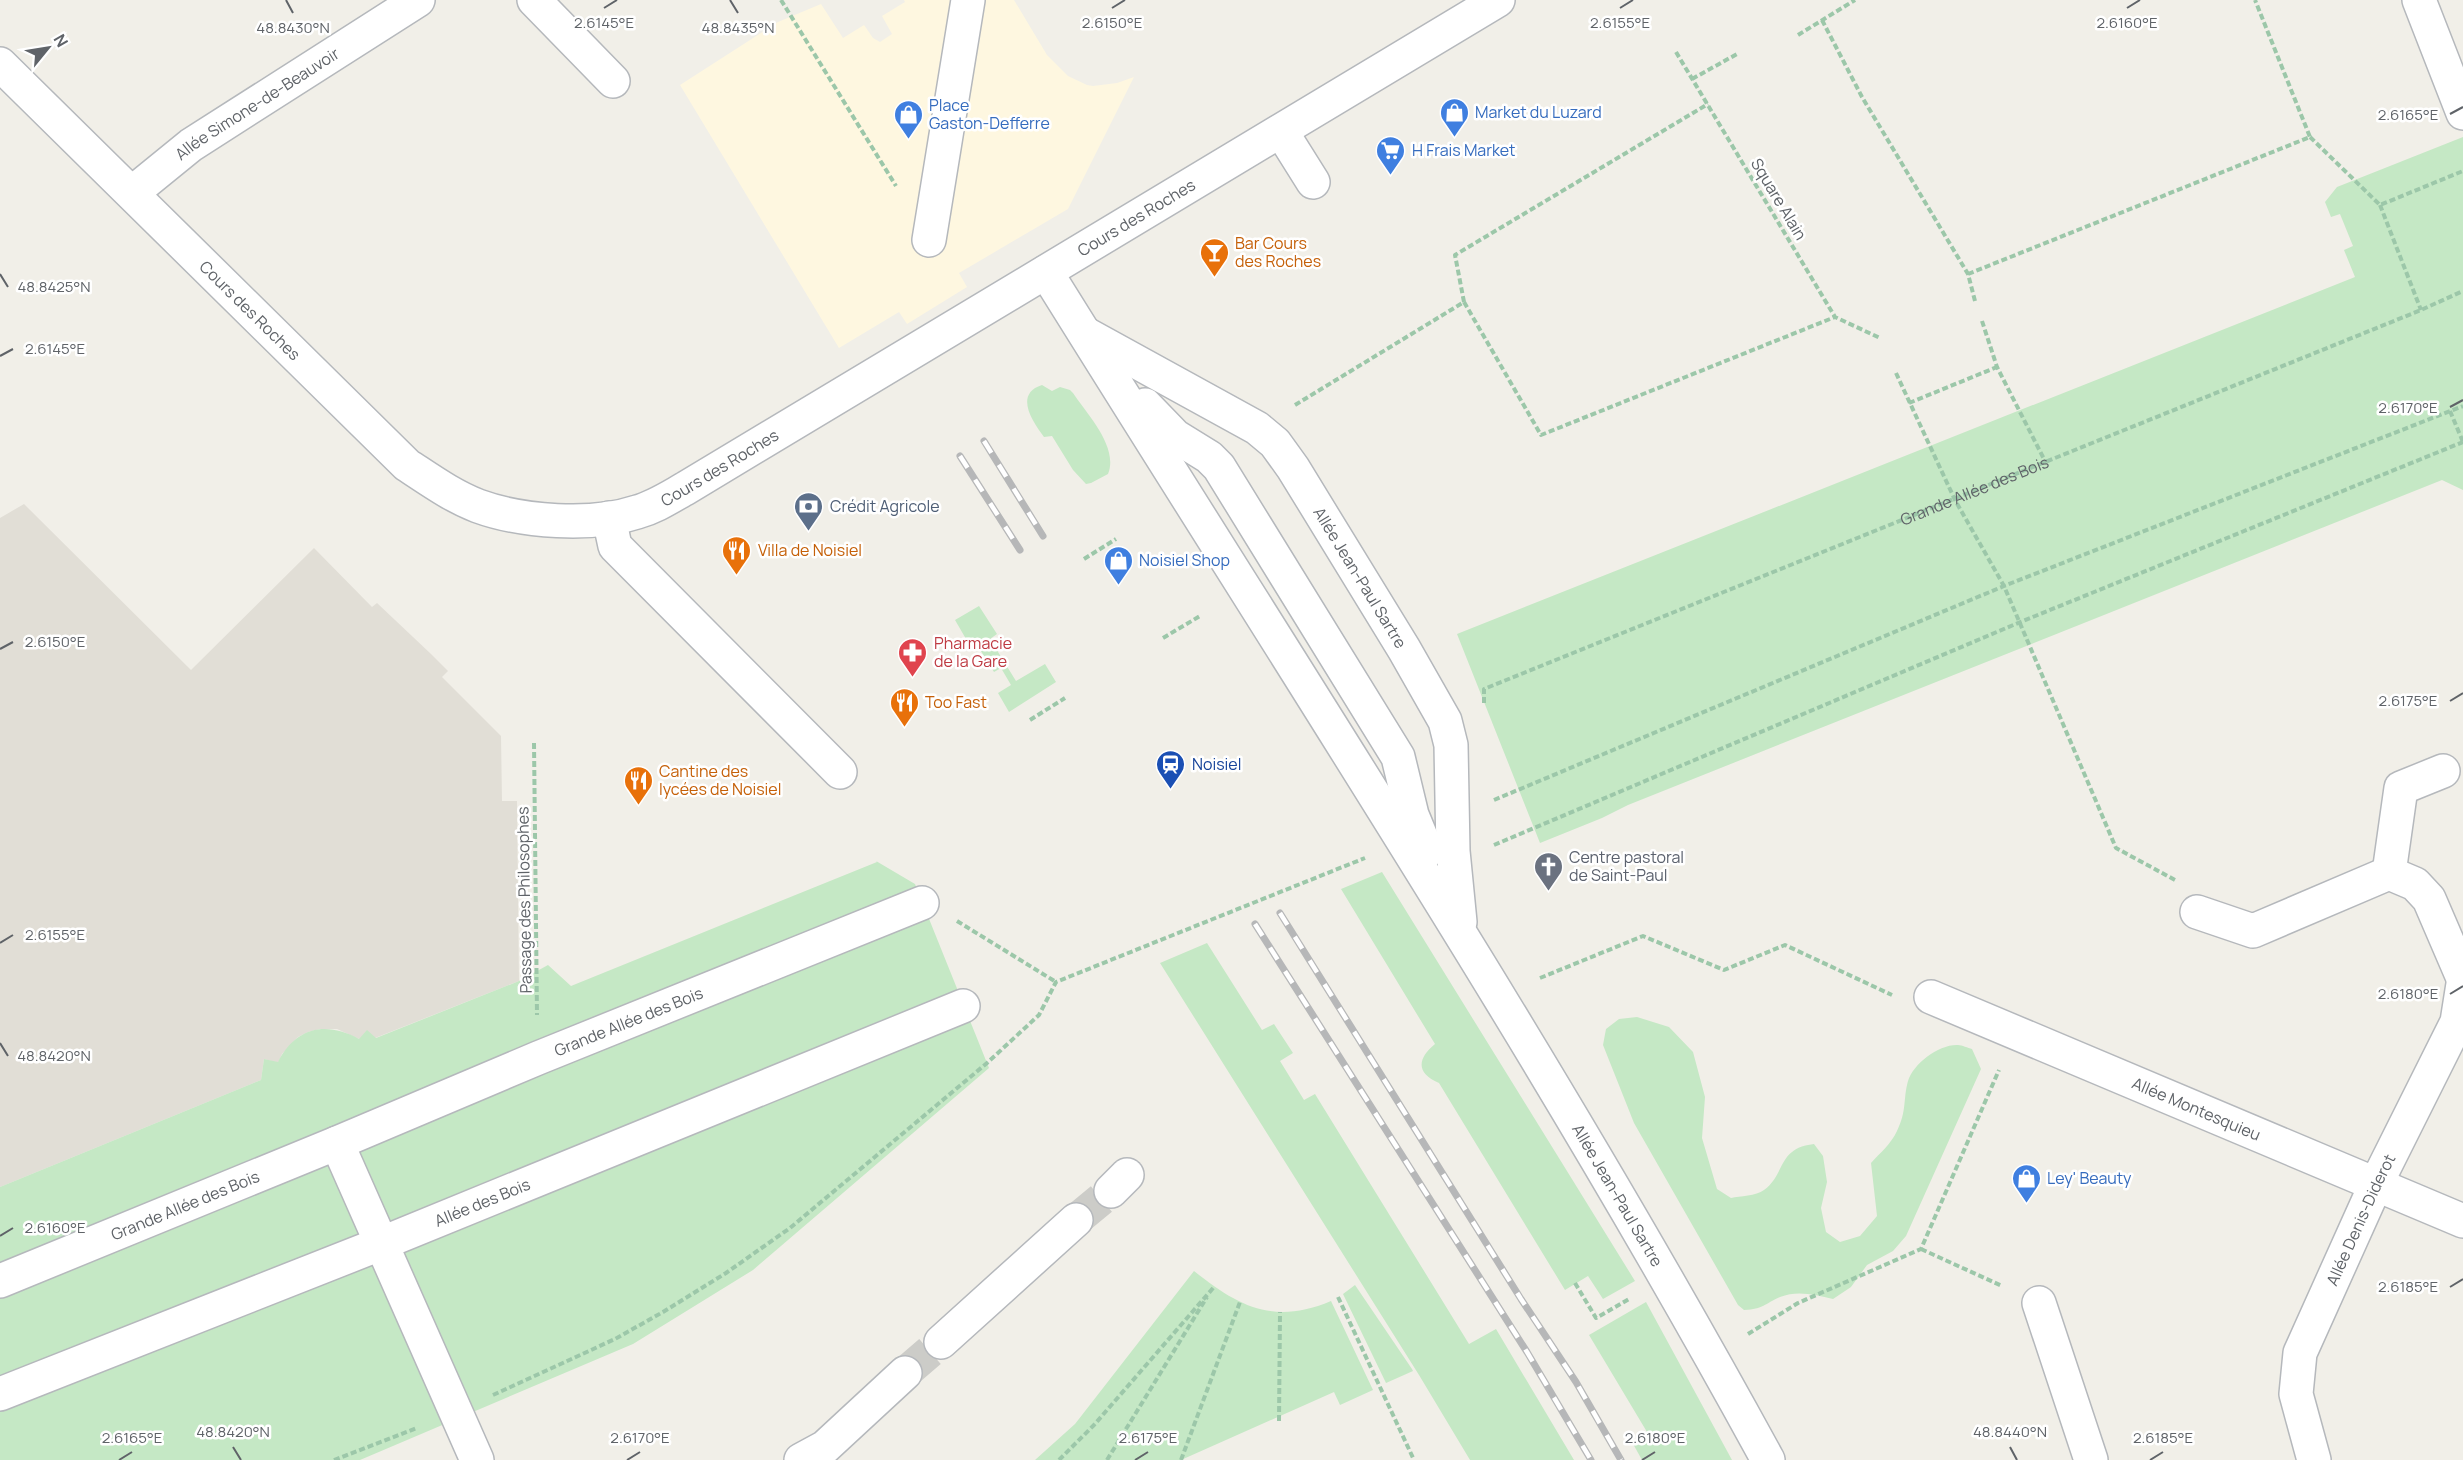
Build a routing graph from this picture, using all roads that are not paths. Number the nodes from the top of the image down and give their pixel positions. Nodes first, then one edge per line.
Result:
1 (418, 0) edge
2 (534, 0) edge
3 (968, 0) edge
4 (1498, 0) edge
5 (2419, 0) edge
6 (0, 64) edge
7 (613, 81) dead end
8 (2463, 113) edge
9 (1281, 131) junction
10 (1313, 182) dead end
11 (132, 192) junction
12 (929, 240) road end
13 (1046, 272) junction
14 (1084, 333) junction
15 (609, 518) junction
16 (2443, 771) dead end
17 (840, 772) dead end
18 (2389, 873) junction
19 (922, 903) dead end
20 (2197, 912) road end
21 (1461, 933) junction
22 (2463, 978) edge
23 (2463, 984) edge
24 (1931, 997) road end
25 (963, 1005) dead end
26 (337, 1143) junction
27 (2376, 1184) junction
28 (1076, 1220) tunnel mouth
29 (2463, 1221) edge
30 (380, 1244) junction
31 (0, 1281) edge
32 (2039, 1303) road end
33 (941, 1342) tunnel mouth
34 (905, 1373) tunnel mouth
35 (0, 1394) edge
36 (819, 1456) edge
37 (477, 1460) edge
38 (1768, 1460) edge
39 (2091, 1460) edge
40 (2314, 1460) edge

1 - 11 street, Allée Simone-de-Beauvoir
2 - 7 street
3 - 12 street
4 - 9 street, Cours des Roches
5 - 8 street
6 - 11 street, Cours des Roches
9 - 10 street
9 - 13 street, Cours des Roches
11 - 15 street, Cours des Roches
13 - 14 street, Allée Jean-Paul Sartre
13 - 15 street, Cours des Roches
14 - 21 street, Allée Jean-Paul Sartre
14 - 21 street
14 - 21 street, Allée Jean-Paul Sartre
15 - 17 street
16 - 18 street
18 - 20 street
18 - 22 street
19 - 26 street, Grande Allée des Bois
21 - 38 street, Allée Jean-Paul Sartre
23 - 27 street, Allée Denis-Diderot
24 - 27 street, Allée Montesquieu
25 - 30 street, Allée des Bois
26 - 30 street
26 - 31 street, Grande Allée des Bois
27 - 29 street, Allée Montesquieu
27 - 40 street, Allée Denis-Diderot
28 - 33 street
30 - 35 street, Allée des Bois
30 - 37 street
32 - 39 street
34 - 36 street

